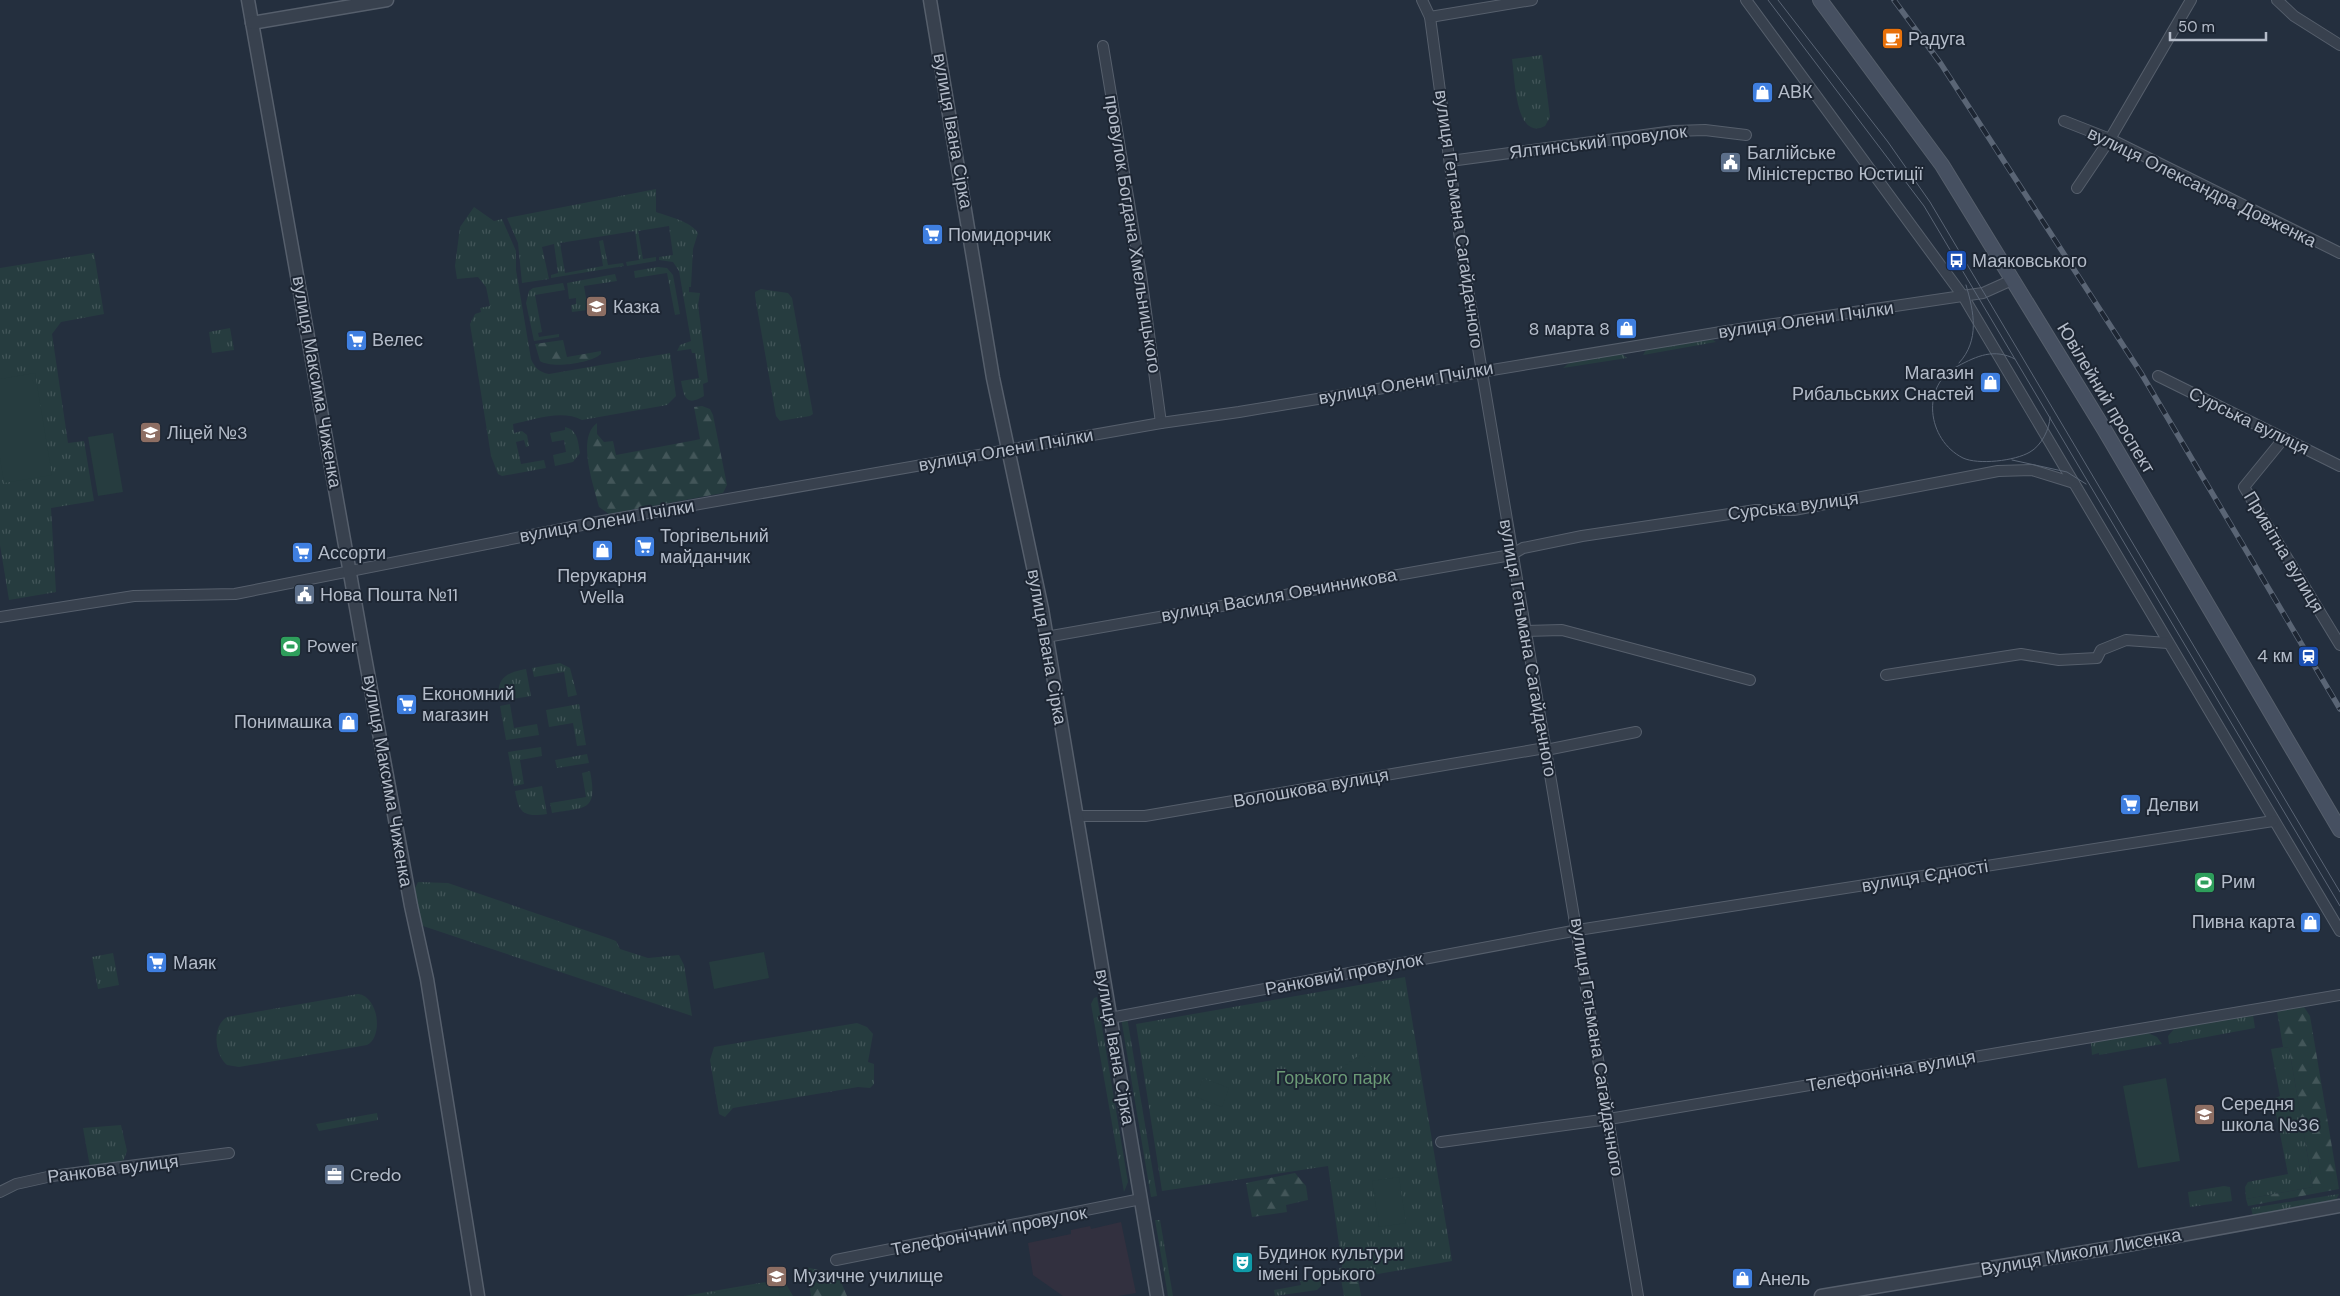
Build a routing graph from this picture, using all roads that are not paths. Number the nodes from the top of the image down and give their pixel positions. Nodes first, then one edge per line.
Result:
1 (248, 0) edge
2 (387, 0) edge
3 (930, 0) edge
4 (1422, 0) edge
5 (1532, 0) edge
6 (1746, 0) edge
7 (1820, 0) edge
8 (2191, 0) edge
9 (2277, 0) edge
10 (1430, 17) junction
11 (252, 23) junction
12 (2340, 45) edge
13 (1103, 46) dead end
14 (2064, 121) dead end
15 (1746, 135) dead end
16 (2110, 139) junction
17 (1450, 161) junction
18 (2076, 188) dead end
19 (2340, 253) edge
20 (2012, 280) junction
21 (1963, 296) junction
22 (1481, 371) junction
23 (2158, 376) dead end
24 (1161, 422) junction
25 (2284, 438) junction
26 (1007, 449) junction
27 (2340, 466) edge
28 (2074, 483) junction
29 (1511, 555) junction
30 (351, 571) junction
31 (0, 617) edge
32 (1525, 631) junction
33 (1046, 637) junction
34 (2168, 643) junction
35 (2340, 645) edge
36 (1886, 675) dead end
37 (1750, 680) dead end
38 (1636, 732) dead end
39 (1545, 748) junction
40 (1076, 816) junction
41 (2273, 821) junction
42 (2340, 830) edge
43 (1578, 930) junction
44 (2340, 931) edge
45 (2340, 995) edge
46 (1110, 1018) junction
47 (1609, 1119) junction
48 (1441, 1142) dead end
49 (229, 1153) dead end
50 (0, 1192) edge
51 (1141, 1199) junction
52 (2340, 1206) edge
53 (836, 1260) dead end
54 (478, 1296) edge
55 (1157, 1296) edge
56 (1638, 1296) edge
57 (1821, 1296) edge

1 - 11 street, вулиця Максима Чиженка
2 - 11 street
3 - 26 street, вулиця Івана Сірка
4 - 10 street, вулиця Гетьмана Сагайдачного
5 - 10 street
6 - 21 street
7 - 20 main road, Ювілейний проспект
8 - 16 street
9 - 12 street
10 - 17 street, вулиця Гетьмана Сагайдачного
11 - 30 street, вулиця Максима Чиженка
13 - 24 street, провулок Богдана Хмельницького
14 - 16 street, вулиця Олександра Довженка
15 - 17 street, Ялтинський провулок
16 - 18 street
16 - 19 street, вулиця Олександра Довженка
17 - 22 street, вулиця Гетьмана Сагайдачного
20 - 21 street, вулиця Олени Пчілки
20 - 42 main road, Ювілейний проспект
21 - 22 street, вулиця Олени Пчілки
21 - 28 street
22 - 24 street, вулиця Олени Пчілки
22 - 29 street, вулиця Гетьмана Сагайдачного
23 - 25 street, Сурська вулиця
24 - 26 street, вулиця Олени Пчілки
25 - 27 street, Сурська вулиця
25 - 35 street, Привітна вулиця
26 - 30 street, вулиця Олени Пчілки
26 - 33 street, вулиця Івана Сірка
28 - 29 street, Сурська вулиця
28 - 34 street
29 - 32 street, вулиця Гетьмана Сагайдачного
29 - 33 street, вулиця Василя Овчинникова
30 - 31 street, вулиця Олени Пчілки
30 - 54 street, вулиця Максима Чиженка
32 - 37 street
32 - 39 street, вулиця Гетьмана Сагайдачного
33 - 40 street, вулиця Івана Сірка
34 - 36 street
34 - 41 street
38 - 39 street
39 - 40 street, Волошкова вулиця
39 - 43 street, вулиця Гетьмана Сагайдачного
40 - 46 street, вулиця Івана Сірка
41 - 43 street, вулиця Єдності
41 - 44 street
43 - 46 street, Ранковий провулок
43 - 47 street, вулиця Гетьмана Сагайдачного
45 - 47 street, Телефонічна вулиця
46 - 51 street, вулиця Івана Сірка
47 - 48 street, Телефонічна вулиця
47 - 56 street, вулиця Гетьмана Сагайдачного
49 - 50 street, Ранкова вулиця
51 - 53 street, Телефонічний провулок
51 - 55 street, вулиця Івана Сірка
52 - 57 street, Вулиця Миколи Лисенка

